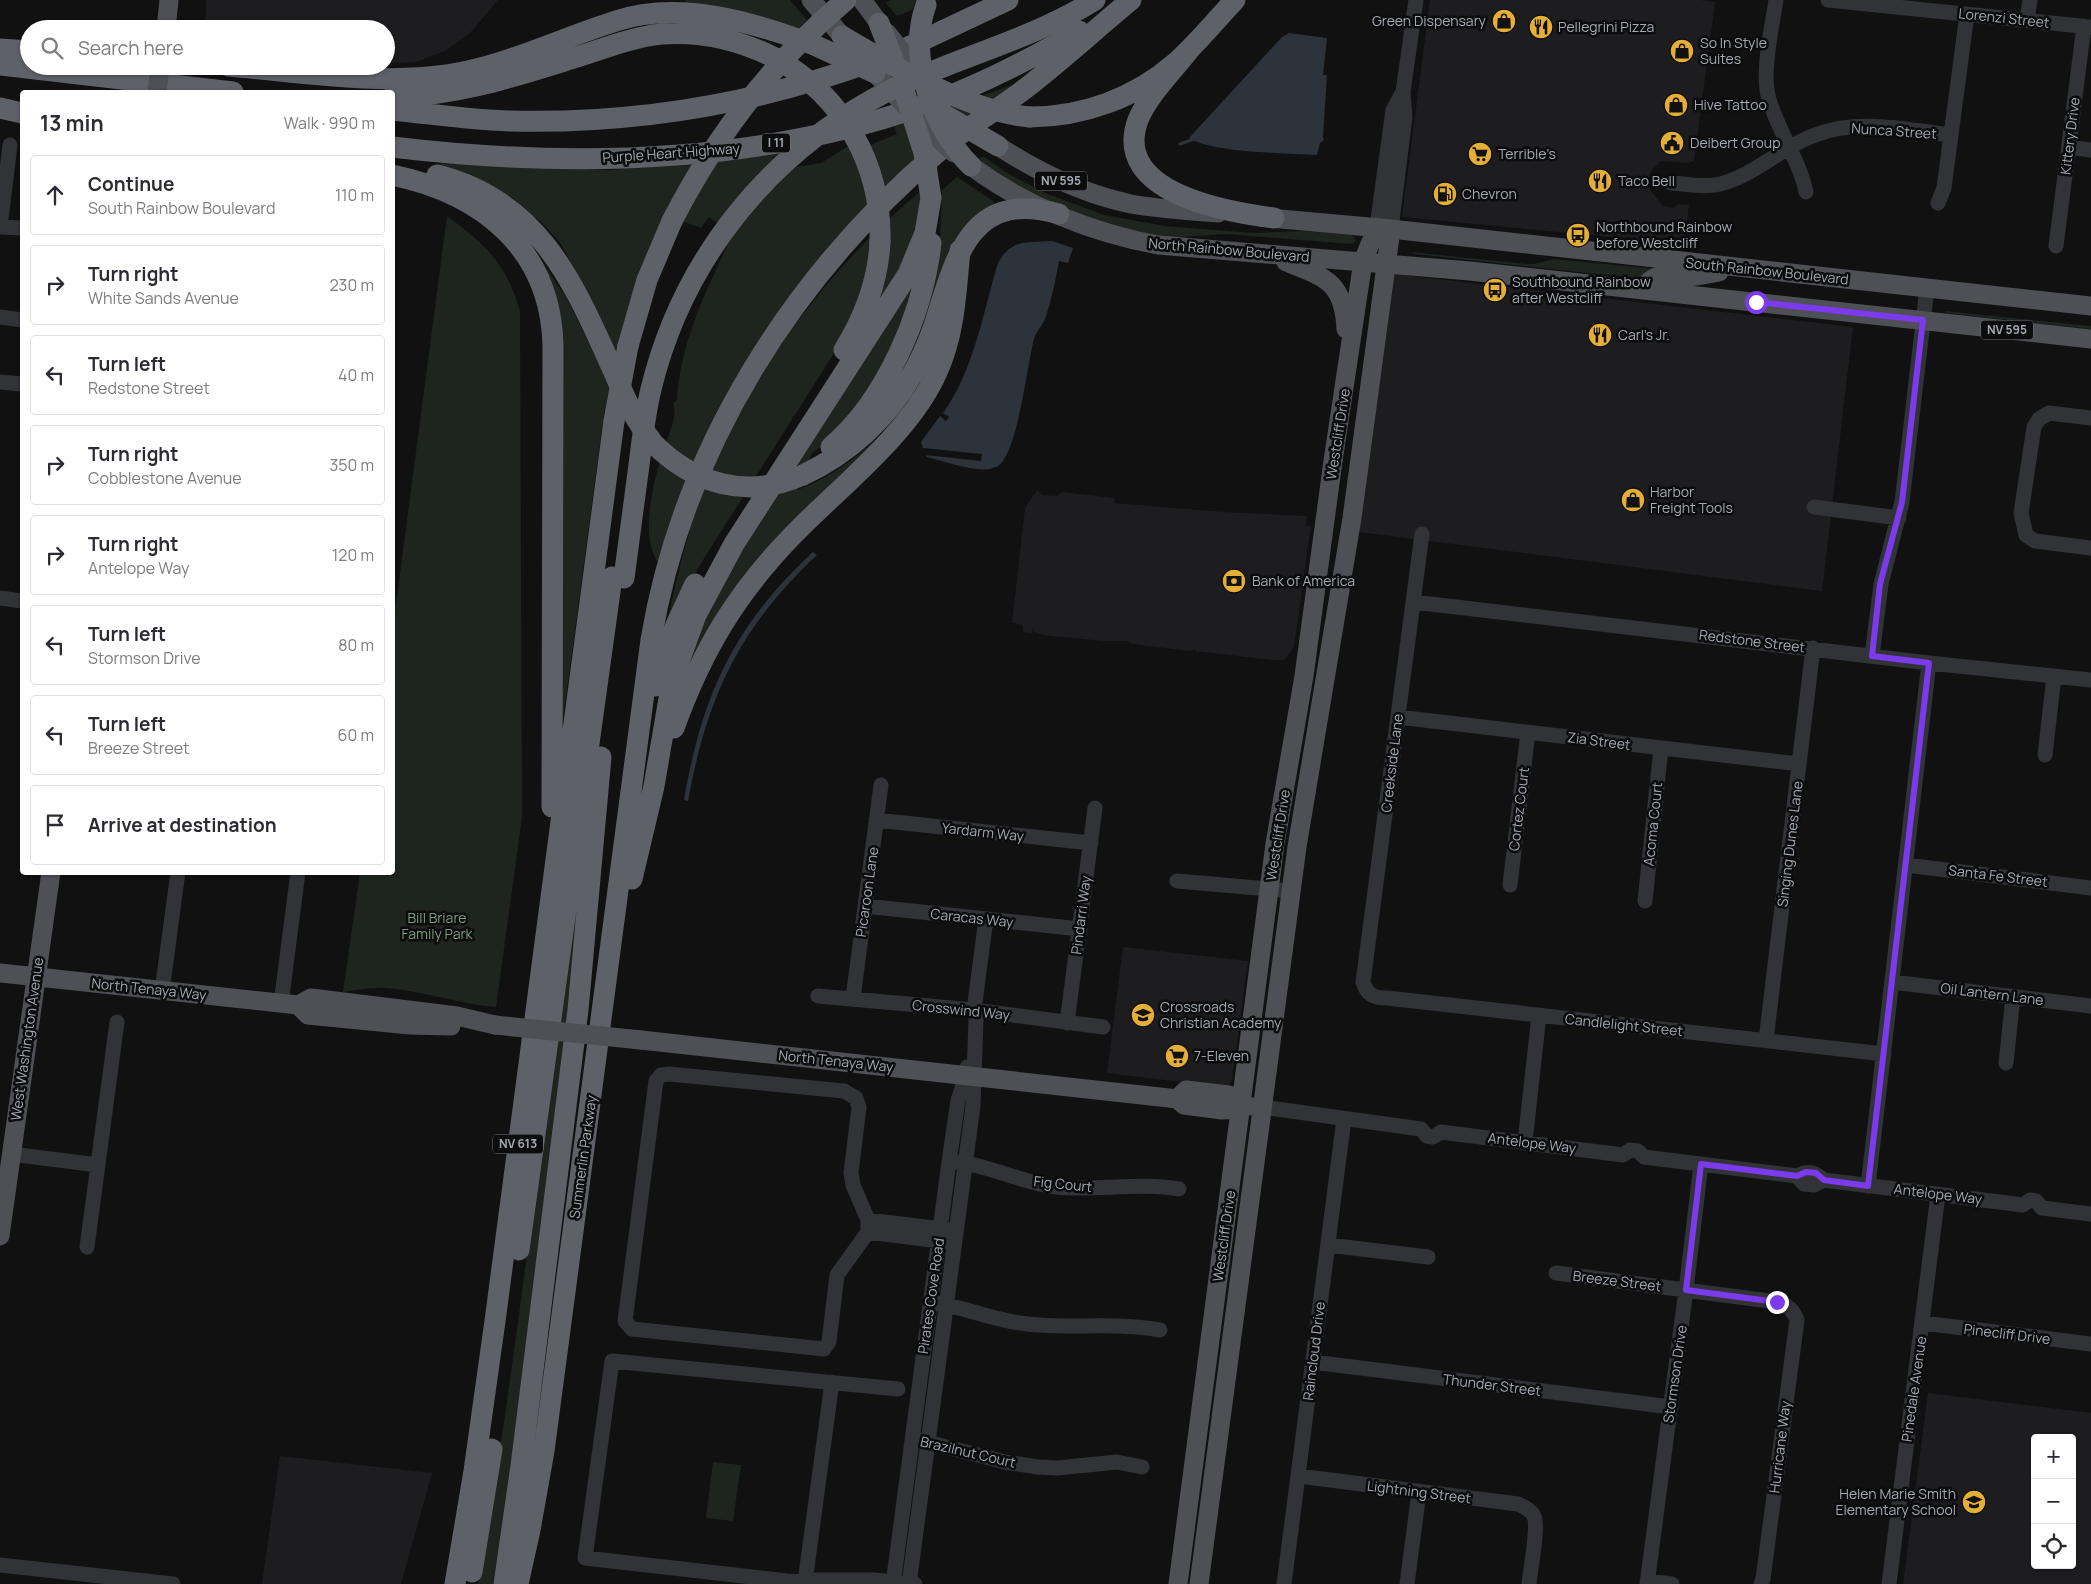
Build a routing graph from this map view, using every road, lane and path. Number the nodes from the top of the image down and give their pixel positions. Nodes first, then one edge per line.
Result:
1 (157, 0) edge
2 (169, 0) edge
3 (674, 0) edge
4 (811, 0) edge
5 (846, 0) edge
6 (862, 0) edge
7 (1008, 0) edge
8 (1069, 0) edge
9 (1095, 0) edge
10 (1130, 0) edge
11 (1235, 0) edge
12 (1416, 0) edge
13 (1776, 0) edge
14 (1828, 0) edge
15 (2030, 0) edge
16 (927, 3) edge
17 (1966, 14) junction
18 (155, 20) edge
19 (167, 20) edge
20 (2028, 20) junction
21 (879, 22) junction
22 (2088, 27) edge
23 (574, 36) junction
24 (842, 36) junction
25 (0, 49) edge
26 (1190, 49) junction
27 (20, 50) edge
28 (0, 65) edge
29 (20, 67) edge
30 (896, 67) junction
31 (875, 73) junction
32 (86, 75) edge
33 (148, 75) edge
34 (159, 75) edge
35 (332, 75) edge
36 (925, 82) junction
37 (146, 90) edge
38 (157, 90) edge
39 (216, 90) edge
40 (904, 90) junction
41 (395, 96) edge
42 (0, 102) edge
43 (20, 104) edge
44 (0, 108) edge
45 (934, 109) junction
46 (395, 110) edge
47 (912, 112) junction
48 (20, 113) edge
49 (1952, 135) junction
50 (10, 145) dead end
51 (998, 146) junction
52 (395, 147) edge
53 (2069, 147) junction
54 (1790, 148) junction
55 (2091, 150) edge
56 (971, 166) junction
57 (395, 168) edge
58 (395, 176) edge
59 (1671, 183) dead end
60 (1806, 192) dead end
61 (931, 198) junction
62 (1938, 203) dead end
63 (1059, 214) junction
64 (1274, 218) junction
65 (0, 227) edge
66 (20, 228) edge
67 (1384, 228) junction
68 (2056, 246) dead end
69 (960, 250) junction
70 (1264, 254) junction
71 (1375, 262) junction
72 (1744, 268) junction
73 (1926, 288) junction
74 (1642, 290) junction
75 (2091, 306) edge
76 (0, 317) edge
77 (20, 320) edge
78 (1923, 320) junction
79 (2091, 339) edge
80 (1348, 373) junction
81 (0, 382) edge
82 (20, 384) edge
83 (2091, 418) edge
84 (1365, 422) junction
85 (1336, 442) junction
86 (802, 475) junction
87 (1814, 506) dead end
88 (1900, 518) junction
89 (1422, 534) dead end
90 (1322, 548) junction
91 (2091, 548) edge
92 (618, 578) junction
93 (0, 598) edge
94 (20, 601) edge
95 (1414, 602) junction
96 (1337, 615) junction
97 (1813, 648) junction
98 (1872, 656) junction
99 (1929, 663) junction
100 (1304, 676) junction
101 (2054, 676) junction
102 (1326, 680) junction
103 (2091, 680) edge
104 (1398, 717) junction
105 (640, 729) junction
106 (1528, 732) junction
107 (1661, 748) junction
108 (2045, 755) dead end
109 (1799, 764) junction
110 (881, 785) dead end
111 (654, 786) junction
112 (1095, 808) dead end
113 (876, 820) junction
114 (1091, 844) junction
115 (1906, 865) junction
116 (554, 872) junction
117 (51, 875) edge
118 (178, 875) edge
119 (298, 875) edge
120 (1176, 881) dead end
121 (1510, 885) dead end
122 (1270, 888) junction
123 (2091, 888) edge
124 (1291, 891) junction
125 (1645, 901) dead end
126 (865, 906) junction
127 (986, 919) junction
128 (1080, 929) junction
129 (0, 973) edge
130 (37, 977) junction
131 (1892, 982) junction
132 (162, 991) junction
133 (1366, 991) joint
134 (818, 996) dead end
135 (2013, 997) junction
136 (852, 998) junction
137 (603, 1004) junction
138 (2091, 1006) edge
139 (295, 1008) junction
140 (974, 1010) junction
141 (364, 1012) junction
142 (1540, 1015) junction
143 (457, 1021) junction
144 (117, 1022) dead end
145 (1068, 1022) junction
146 (1103, 1027) dead end
147 (1766, 1040) junction
148 (1884, 1054) junction
149 (2006, 1063) dead end
150 (970, 1077) junction
151 (1252, 1106) junction
152 (1344, 1119) junction
153 (1525, 1142) junction
154 (10, 1154) junction
155 (949, 1162) junction
156 (965, 1163) junction
157 (1701, 1164) junction
158 (98, 1165) junction
159 (1868, 1186) junction
160 (1178, 1188) dead end
161 (1938, 1194) junction
162 (2091, 1214) edge
163 (868, 1226) junction
164 (939, 1235) junction
165 (0, 1236) edge
166 (955, 1237) junction
167 (1328, 1245) junction
168 (87, 1247) dead end
169 (1428, 1257) dead end
170 (1556, 1273) dead end
171 (1686, 1290) junction
172 (931, 1302) junction
173 (946, 1304) junction
174 (1793, 1311) joint
175 (1923, 1323) junction
176 (1160, 1330) dead end
177 (2091, 1344) edge
178 (1313, 1362) junction
179 (832, 1382) junction
180 (898, 1389) dead end
181 (1671, 1408) junction
182 (912, 1439) junction
183 (928, 1442) junction
184 (1142, 1467) dead end
185 (1299, 1476) junction
186 (1419, 1492) junction
187 (463, 1538) junction
188 (526, 1546) junction
189 (0, 1565) edge
190 (1647, 1582) edge
191 (787, 1583) edge
192 (806, 1583) edge
193 (173, 1584) edge
194 (448, 1584) edge
195 (455, 1584) edge
196 (470, 1584) edge
197 (504, 1584) edge
198 (518, 1584) edge
199 (524, 1584) edge
200 (892, 1584) edge
201 (911, 1584) edge
202 (1178, 1584) edge
203 (1199, 1584) edge
204 (1284, 1584) edge
205 (1407, 1584) edge
206 (1529, 1584) edge
207 (1672, 1584) edge
208 (1761, 1584) edge
209 (1889, 1584) edge

1 - 18 main road
2 - 19 main road
3 - 23 highway
4 - 24 main road, North Rainbow Boulevard / NV 595
5 - 116 highway, bridge
6 - 21 main road, NV 595
7 - 46 highway
8 - 92 highway, bridge
9 - 92 highway, bridge
10 - 52 highway, Purple Heart Highway / I 11
10 - 105 highway
11 - 26 highway
12 - 67 street, Westcliff Drive
13 - 54 street
14 - 17 street, Lorenzi Street
15 - 20 street
16 - 36 highway, bridge
17 - 20 street, Lorenzi Street
17 - 49 street
20 - 22 street, Lorenzi Street
21 - 30 highway, bridge
21 - 36 main road, NV 595, bridge
22 - 53 street, Kittery Drive
23 - 31 highway, bridge
23 - 35 highway
24 - 30 highway, bridge
24 - 31 main road, North Rainbow Boulevard / NV 595, bridge
25 - 27 highway
26 - 36 highway, bridge
26 - 64 highway
28 - 29 highway
30 - 36 highway, bridge
30 - 40 highway, bridge
31 - 40 highway, bridge
31 - 47 main road, North Rainbow Boulevard / NV 595, bridge
32 - 39 highway
33 - 37 main road
34 - 38 main road, bridge
36 - 45 highway, bridge
36 - 51 main road, NV 595, bridge
40 - 45 highway, bridge
40 - 47 highway, bridge
41 - 105 highway, bridge
42 - 43 highway
44 - 48 highway
45 - 51 highway, bridge
45 - 56 highway, bridge
47 - 56 main road, North Rainbow Boulevard / NV 595, bridge
47 - 61 highway, bridge
49 - 54 street, Nunca Street
49 - 62 street
50 - 65 street
51 - 64 main road, NV 595
53 - 55 street
53 - 68 street, Kittery Drive
54 - 59 street, Nunca Street
54 - 60 street
56 - 63 main road, North Rainbow Boulevard / NV 595
57 - 86 highway, bridge
58 - 116 highway
61 - 86 highway
61 - 111 highway
63 - 69 highway
63 - 70 main road, North Rainbow Boulevard / NV 595
64 - 67 main road, NV 595
65 - 66 street
67 - 71 main road, Westcliff Drive
67 - 72 main road, South Rainbow Boulevard / NV 595
69 - 86 highway
69 - 111 highway
70 - 71 main road, North Rainbow Boulevard / NV 595
70 - 80 main road
71 - 74 main road, NV 595
71 - 80 main road, Westcliff Drive
71 - 84 main road, Westcliff Drive
72 - 73 main road, South Rainbow Boulevard / NV 595
72 - 74 main road
73 - 75 main road, South Rainbow Boulevard / NV 595
73 - 78 street
74 - 78 main road, NV 595
76 - 77 street
78 - 79 main road, NV 595
78 - 88 street
80 - 85 main road, Westcliff Drive
81 - 82 street
83 - 91 street
84 - 85 main road
84 - 96 main road, Westcliff Drive
85 - 90 main road, Westcliff Drive
87 - 88 street
88 - 98 street
89 - 95 street, Creekside Lane
90 - 96 main road
90 - 100 main road, Westcliff Drive
92 - 196 highway
92 - 197 highway
93 - 94 street
95 - 97 street, Redstone Street
95 - 104 street, Creekside Lane
96 - 102 main road, Westcliff Drive
97 - 98 street, Redstone Street
97 - 109 street, Singing Dunes Lane
98 - 99 street, Redstone Street
99 - 101 street, Redstone Street
99 - 115 street
100 - 102 main road
100 - 122 main road, Westcliff Drive
101 - 103 street, Redstone Street
101 - 108 street
102 - 124 main road, Westcliff Drive
104 - 106 street, Zia Street
104 - 133 street, Creekside Lane
105 - 137 highway, Summerlin Parkway
106 - 107 street, Zia Street
106 - 121 street, Cortez Court
107 - 109 street, Zia Street
107 - 125 street, Acoma Court
109 - 147 street, Singing Dunes Lane
110 - 113 street, Picaroon Lane
111 - 137 highway
112 - 114 street, Pindarri Way
113 - 114 street, Yardarm Way
113 - 126 street, Picaroon Lane
114 - 128 street, Pindarri Way
115 - 123 street, Santa Fe Street
115 - 131 street
116 - 187 highway, NV 613
117 - 130 main road, West Washington Avenue
118 - 132 street
119 - 139 street
120 - 122 street
122 - 124 street
122 - 151 main road, Westcliff Drive
124 - 151 main road, Westcliff Drive
126 - 127 street, Caracas Way
126 - 136 street, Picaroon Lane
127 - 128 street, Caracas Way
127 - 140 street, Pirates Cove Road
128 - 145 street, Pindarri Way
129 - 130 main road, North Tenaya Way
130 - 132 main road, North Tenaya Way
130 - 154 main road, West Washington Avenue
131 - 135 street, Oil Lantern Lane
131 - 148 street
132 - 139 main road, North Tenaya Way
133 - 142 street, Candlelight Street
134 - 136 street, Crosswind Way
135 - 138 street, Oil Lantern Lane
135 - 149 street
136 - 140 street, Crosswind Way
137 - 188 highway, Summerlin Parkway
139 - 141 main road, North Tenaya Way
140 - 145 street, Crosswind Way
140 - 150 street, Pirates Cove Road
141 - 143 main road, North Tenaya Way
141 - 143 main road, North Tenaya Way
142 - 147 street, Candlelight Street
142 - 153 street
143 - 150 main road, North Tenaya Way, bridge
144 - 158 street
145 - 146 street, Crosswind Way
147 - 148 street, Candlelight Street
148 - 159 street
150 - 151 main road, North Tenaya Way
150 - 155 street, Pirates Cove Road
150 - 156 street, Pirates Cove Road
151 - 152 street, Antelope Way
151 - 202 main road, Westcliff Drive
151 - 203 main road, Westcliff Drive
152 - 153 street, Antelope Way
152 - 167 street, Raincloud Drive
153 - 157 street, Antelope Way
154 - 158 street
154 - 165 main road, West Washington Avenue
155 - 156 street, Fig Court
155 - 164 street, Pirates Cove Road
156 - 160 street, Fig Court
156 - 166 street, Pirates Cove Road
157 - 159 street, Antelope Way
157 - 171 street, Stormson Drive
158 - 168 street
159 - 161 street, Antelope Way
161 - 162 street, Antelope Way
161 - 175 street, Pinedale Avenue
163 - 163 street
163 - 164 street
164 - 166 street
164 - 172 street, Pirates Cove Road
166 - 173 street, Pirates Cove Road
167 - 169 street
167 - 178 street, Raincloud Drive
170 - 171 street, Breeze Street
171 - 174 street, Breeze Street
171 - 181 street, Stormson Drive
172 - 173 street
172 - 182 street, Pirates Cove Road
173 - 176 street
173 - 183 street, Pirates Cove Road
174 - 208 street, Hurricane Way
175 - 177 street, Pinecliff Drive
175 - 209 street, Pinedale Avenue
178 - 181 street, Thunder Street
178 - 185 street, Raincloud Drive
179 - 180 street
179 - 191 street
179 - 192 street
181 - 190 street, Stormson Drive
182 - 183 street, Brazilnut Court
182 - 200 street, Pirates Cove Road
183 - 184 street, Brazilnut Court
183 - 201 street, Pirates Cove Road
185 - 186 street, Lightning Street
185 - 204 street, Raincloud Drive
186 - 205 street
186 - 206 street, Lightning Street
187 - 194 highway
187 - 195 highway, NV 613
188 - 198 highway, Summerlin Parkway
188 - 199 highway
189 - 193 street
190 - 207 street
191 - 192 street
192 - 200 street
200 - 201 street

